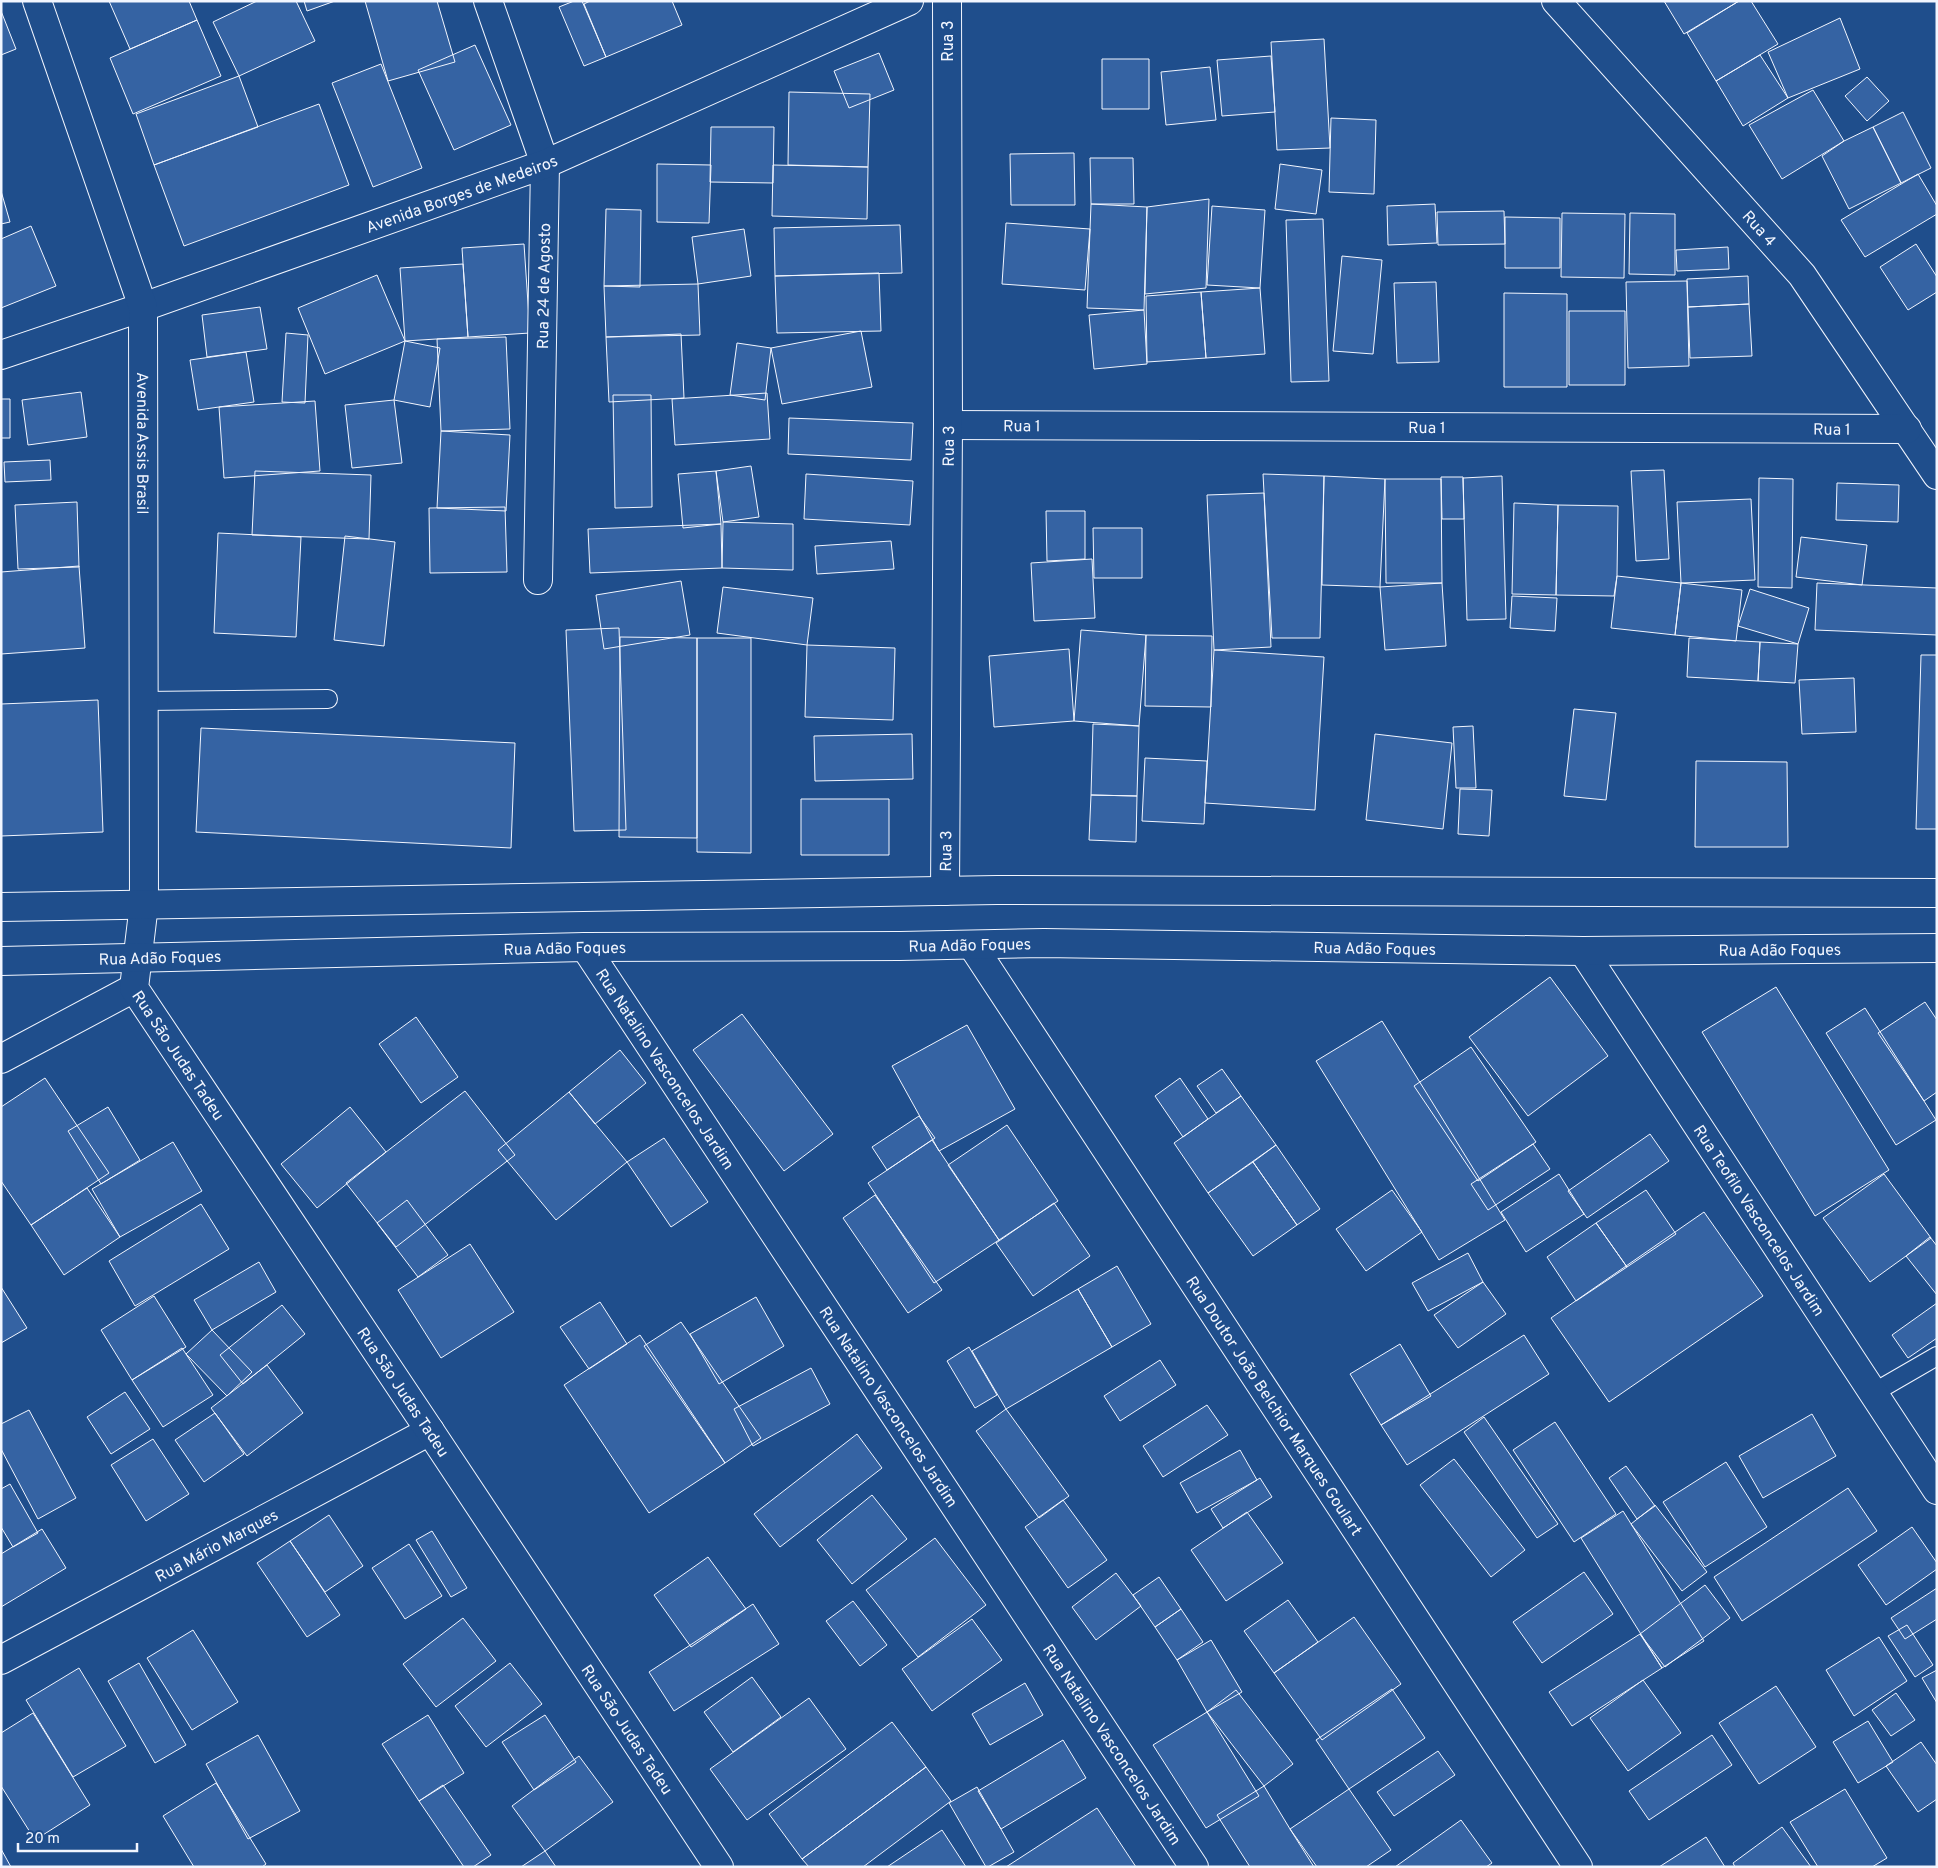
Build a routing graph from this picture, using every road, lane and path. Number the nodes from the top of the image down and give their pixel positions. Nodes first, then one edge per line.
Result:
1 (37, 1) edge
2 (488, 1) edge
3 (909, 1) edge
4 (947, 1) edge
5 (1556, 1) edge
6 (545, 164) junction
7 (143, 307) junction
8 (1, 355) edge
9 (948, 425) junction
10 (1907, 429) junction
11 (1937, 475) edge
12 (538, 580) dead end
13 (328, 699) dead end
14 (144, 702) junction
15 (945, 891) junction
16 (1937, 893) edge
17 (144, 904) junction
18 (1, 907) edge
19 (972, 945) junction
20 (585, 947) junction
21 (1937, 948) edge
22 (1583, 951) junction
23 (138, 959) junction
24 (1, 961) edge
25 (134, 988) junction
26 (1, 1059) edge
27 (1937, 1356) edge
28 (1873, 1393) junction
29 (430, 1431) junction
30 (1937, 1490) edge
31 (1, 1660) edge
32 (719, 1867) edge
33 (1194, 1867) edge
34 (1578, 1867) edge

1 - 7 street, Avenida Assis Brasil
2 - 6 street, Rua 24 de Agosto
3 - 6 street, Avenida Borges de Medeiros
4 - 9 street, Rua 3
5 - 10 street, Rua 4
6 - 7 street, Avenida Borges de Medeiros
6 - 12 street, Rua 24 de Agosto
7 - 8 street, Avenida Borges de Medeiros
7 - 14 street, Avenida Assis Brasil
9 - 10 street, Rua 1
9 - 15 street, Rua 3
10 - 11 street, Rua 4
13 - 14 lane
14 - 17 street, Avenida Assis Brasil
15 - 16 street
15 - 17 street
17 - 18 street
17 - 23 street, Rua São Judas Tadeu
19 - 20 street, Rua Adão Foques
19 - 22 street, Rua Adão Foques
19 - 34 street, Rua Doutor João Belchior Marques Goulart
20 - 23 street, Rua Adão Foques
20 - 33 street, Rua Natalino Vasconcelos Jardim
21 - 22 street, Rua Adão Foques
22 - 28 street, Rua Teofilo Vasconcelos Jardim
23 - 24 street, Rua Adão Foques
23 - 25 street, Rua São Judas Tadeu
25 - 26 street
25 - 29 street, Rua São Judas Tadeu
27 - 28 lane
28 - 30 street, Rua Teofilo Vasconcelos Jardim
29 - 31 street, Rua Mário Marques
29 - 32 street, Rua São Judas Tadeu

